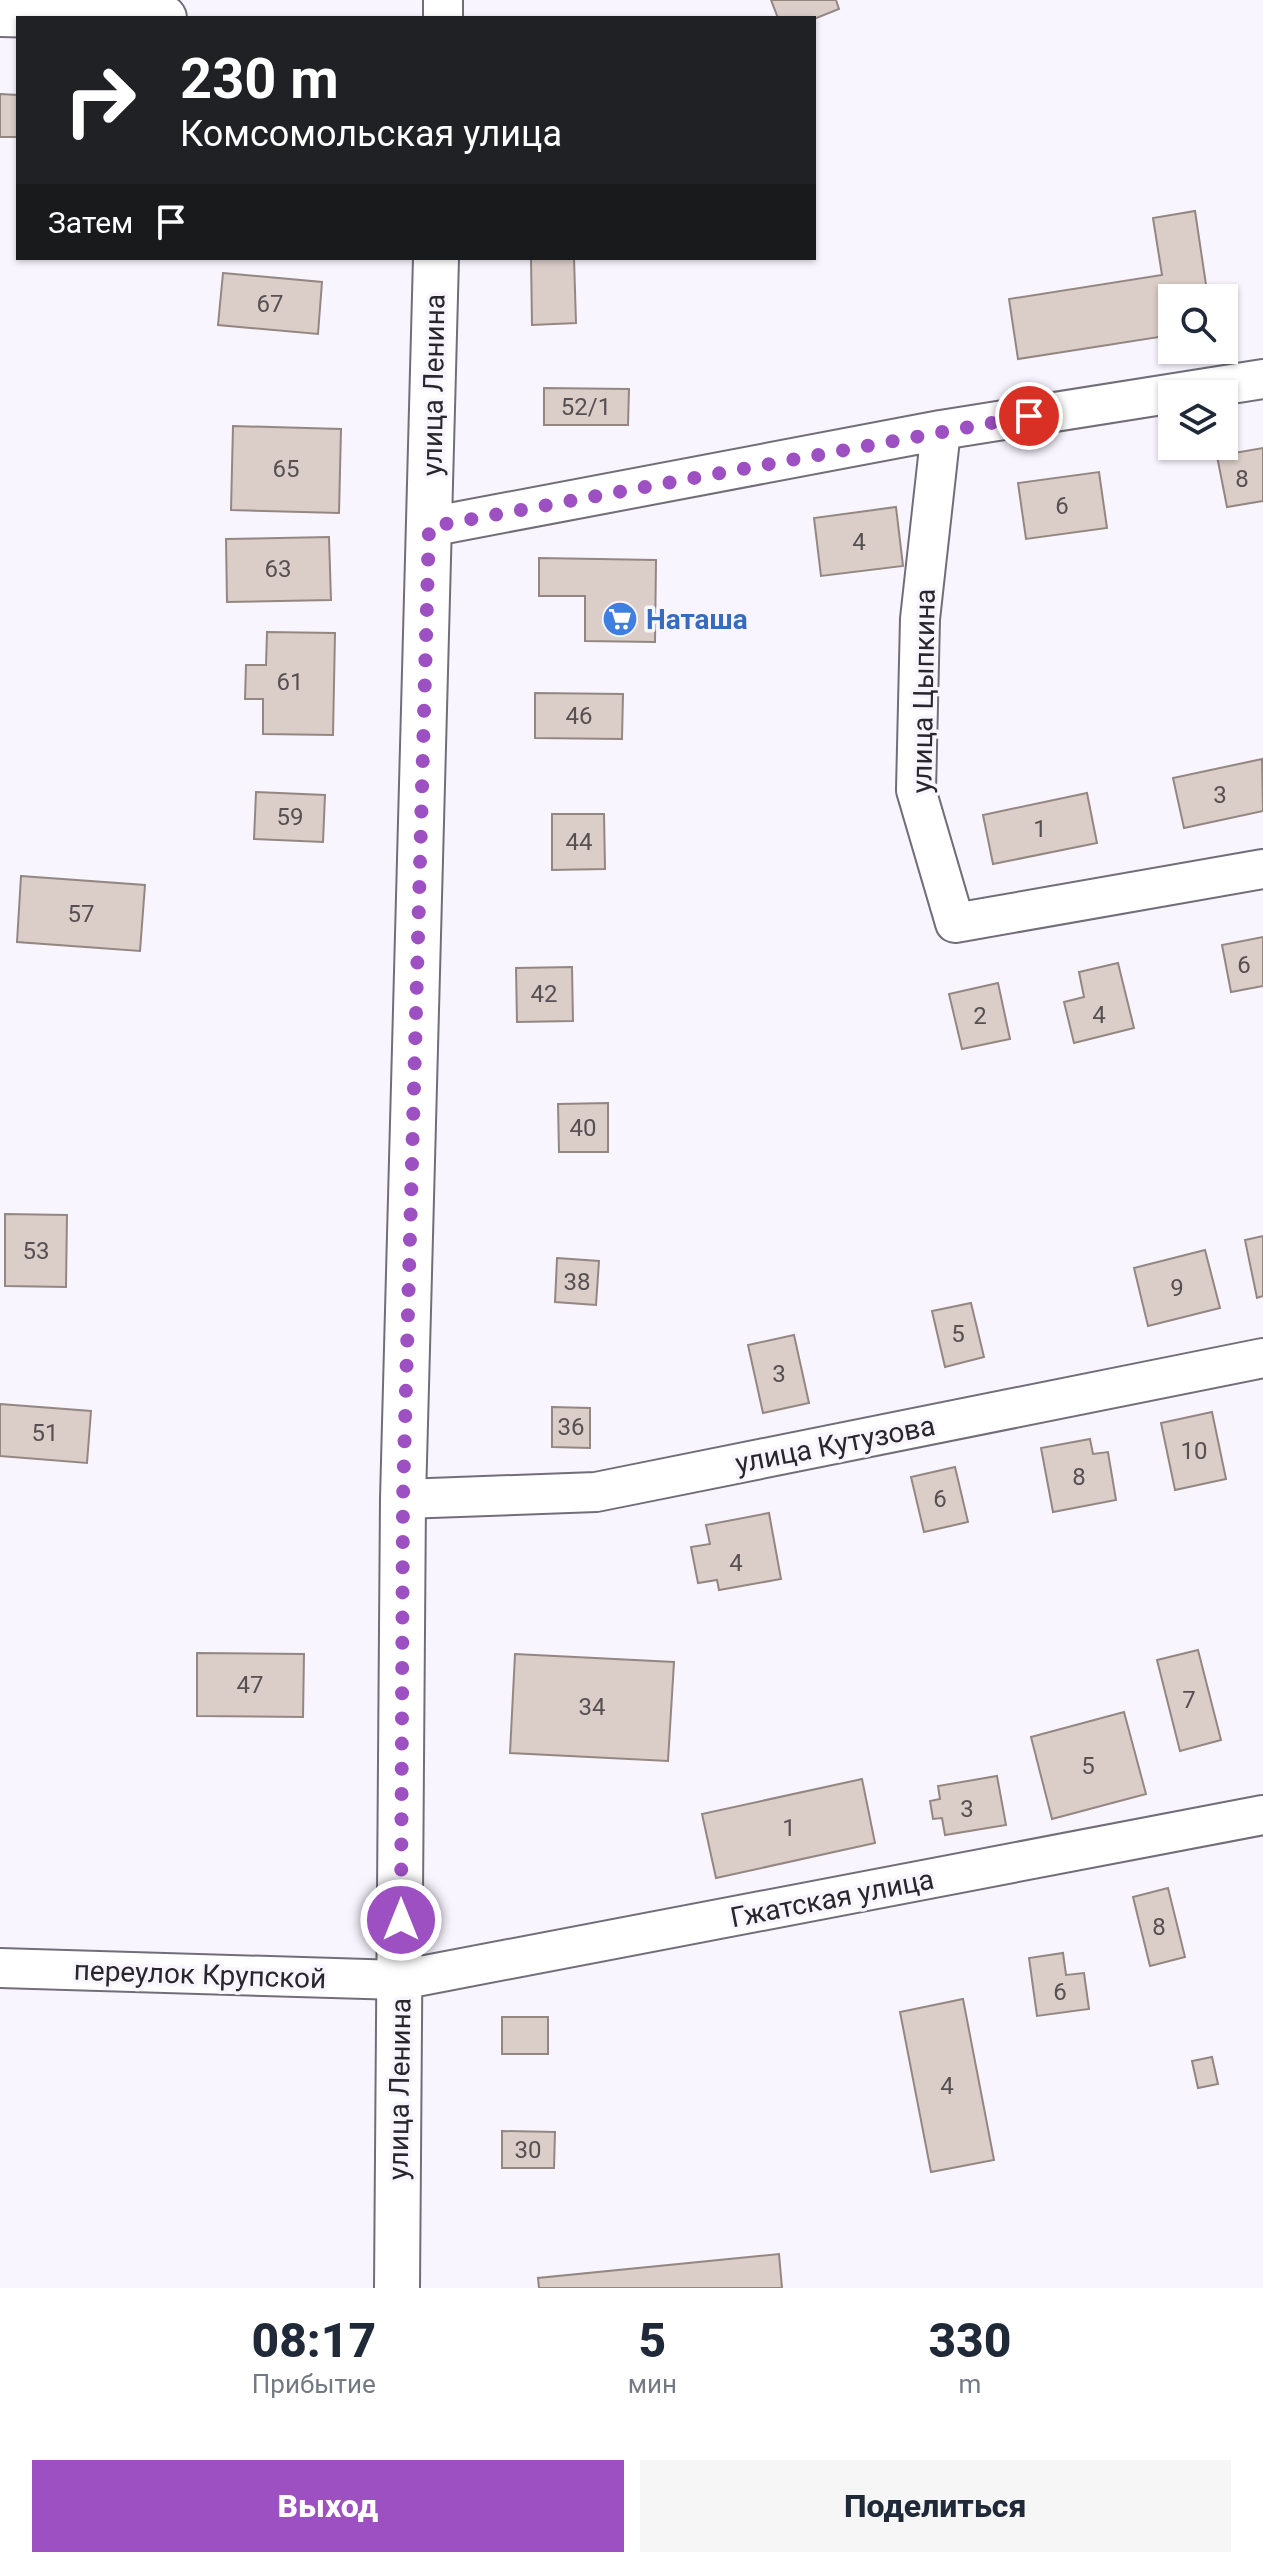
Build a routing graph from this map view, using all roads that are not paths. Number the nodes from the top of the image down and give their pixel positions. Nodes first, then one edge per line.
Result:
1 (0, 14) edge
2 (82, 16) edge
3 (436, 260) edge
4 (1263, 379) edge
5 (941, 430) junction
6 (429, 527) junction
7 (1263, 869) edge
8 (1263, 1358) edge
9 (403, 1499) junction
10 (1263, 1815) edge
11 (0, 1968) edge
12 (400, 1980) junction
13 (397, 2288) edge

1 - 2 main road
3 - 6 main road, улица Ленина
4 - 5 street
5 - 6 street
5 - 7 street, улица Цыпкина
6 - 9 main road, улица Ленина
8 - 9 street, улица Кутузова
9 - 12 main road, улица Ленина
10 - 12 street, Гжатская улица
11 - 12 street, переулок Крупской
12 - 13 main road, улица Ленина

